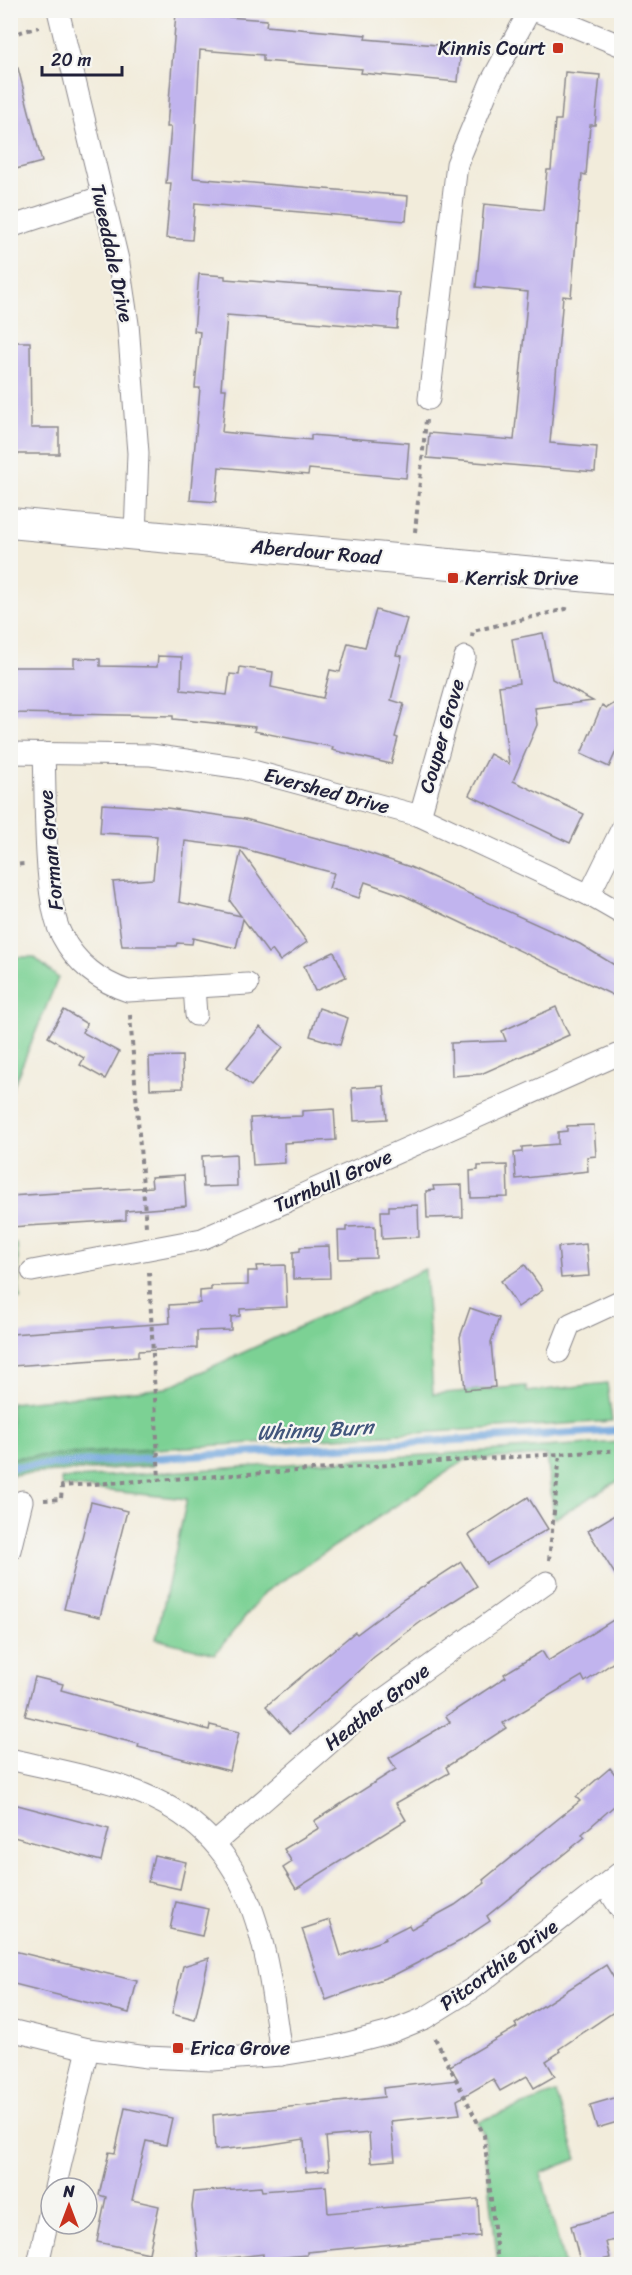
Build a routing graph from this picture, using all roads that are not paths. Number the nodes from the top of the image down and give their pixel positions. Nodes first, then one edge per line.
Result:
1 (532, 10) edge
2 (51, 18) edge
3 (621, 46) edge
4 (101, 197) junction
5 (10, 227) edge
6 (429, 399) road end
7 (10, 524) edge
8 (135, 536) junction
9 (621, 580) edge
10 (465, 657) road end
11 (10, 753) edge
12 (44, 753) junction
13 (420, 816) junction
14 (621, 828) edge
15 (590, 895) junction
16 (621, 914) edge
17 (248, 984) dead end
18 (194, 987) junction
19 (196, 1015) dead end
20 (621, 1053) edge
21 (33, 1271) dead end
22 (621, 1300) edge
23 (559, 1352) dead end
24 (22, 1501) road end
25 (10, 1550) edge
26 (547, 1582) road end
27 (10, 1759) edge
28 (215, 1843) junction
29 (621, 1871) edge
30 (605, 1885) junction
31 (621, 1911) edge
32 (10, 2030) edge
33 (88, 2049) junction
34 (281, 2055) junction
35 (58, 2176) edge
36 (45, 2236) edge
37 (39, 2264) edge

1 - 3 street
1 - 6 street
2 - 4 street, Tweeddale Drive
4 - 5 street
4 - 8 street, Tweeddale Drive
7 - 8 main road, Aberdour Road
8 - 9 main road, Aberdour Road
10 - 13 street, Couper Grove
11 - 12 street, Evershed Drive
12 - 13 street, Evershed Drive
12 - 18 street, Forman Grove
13 - 15 street, Evershed Drive
14 - 15 street
15 - 16 street, Evershed Drive
17 - 18 street, Forman Grove
18 - 19 street
20 - 21 street, Turnbull Grove
22 - 23 street
24 - 25 street
26 - 28 street, Heather Grove
27 - 28 street
28 - 34 street
29 - 30 street, Pitcorthie Drive
30 - 31 street
30 - 34 street, Pitcorthie Drive
32 - 33 street, Pitcorthie Drive
33 - 34 street, Pitcorthie Drive
33 - 35 street
36 - 37 street

